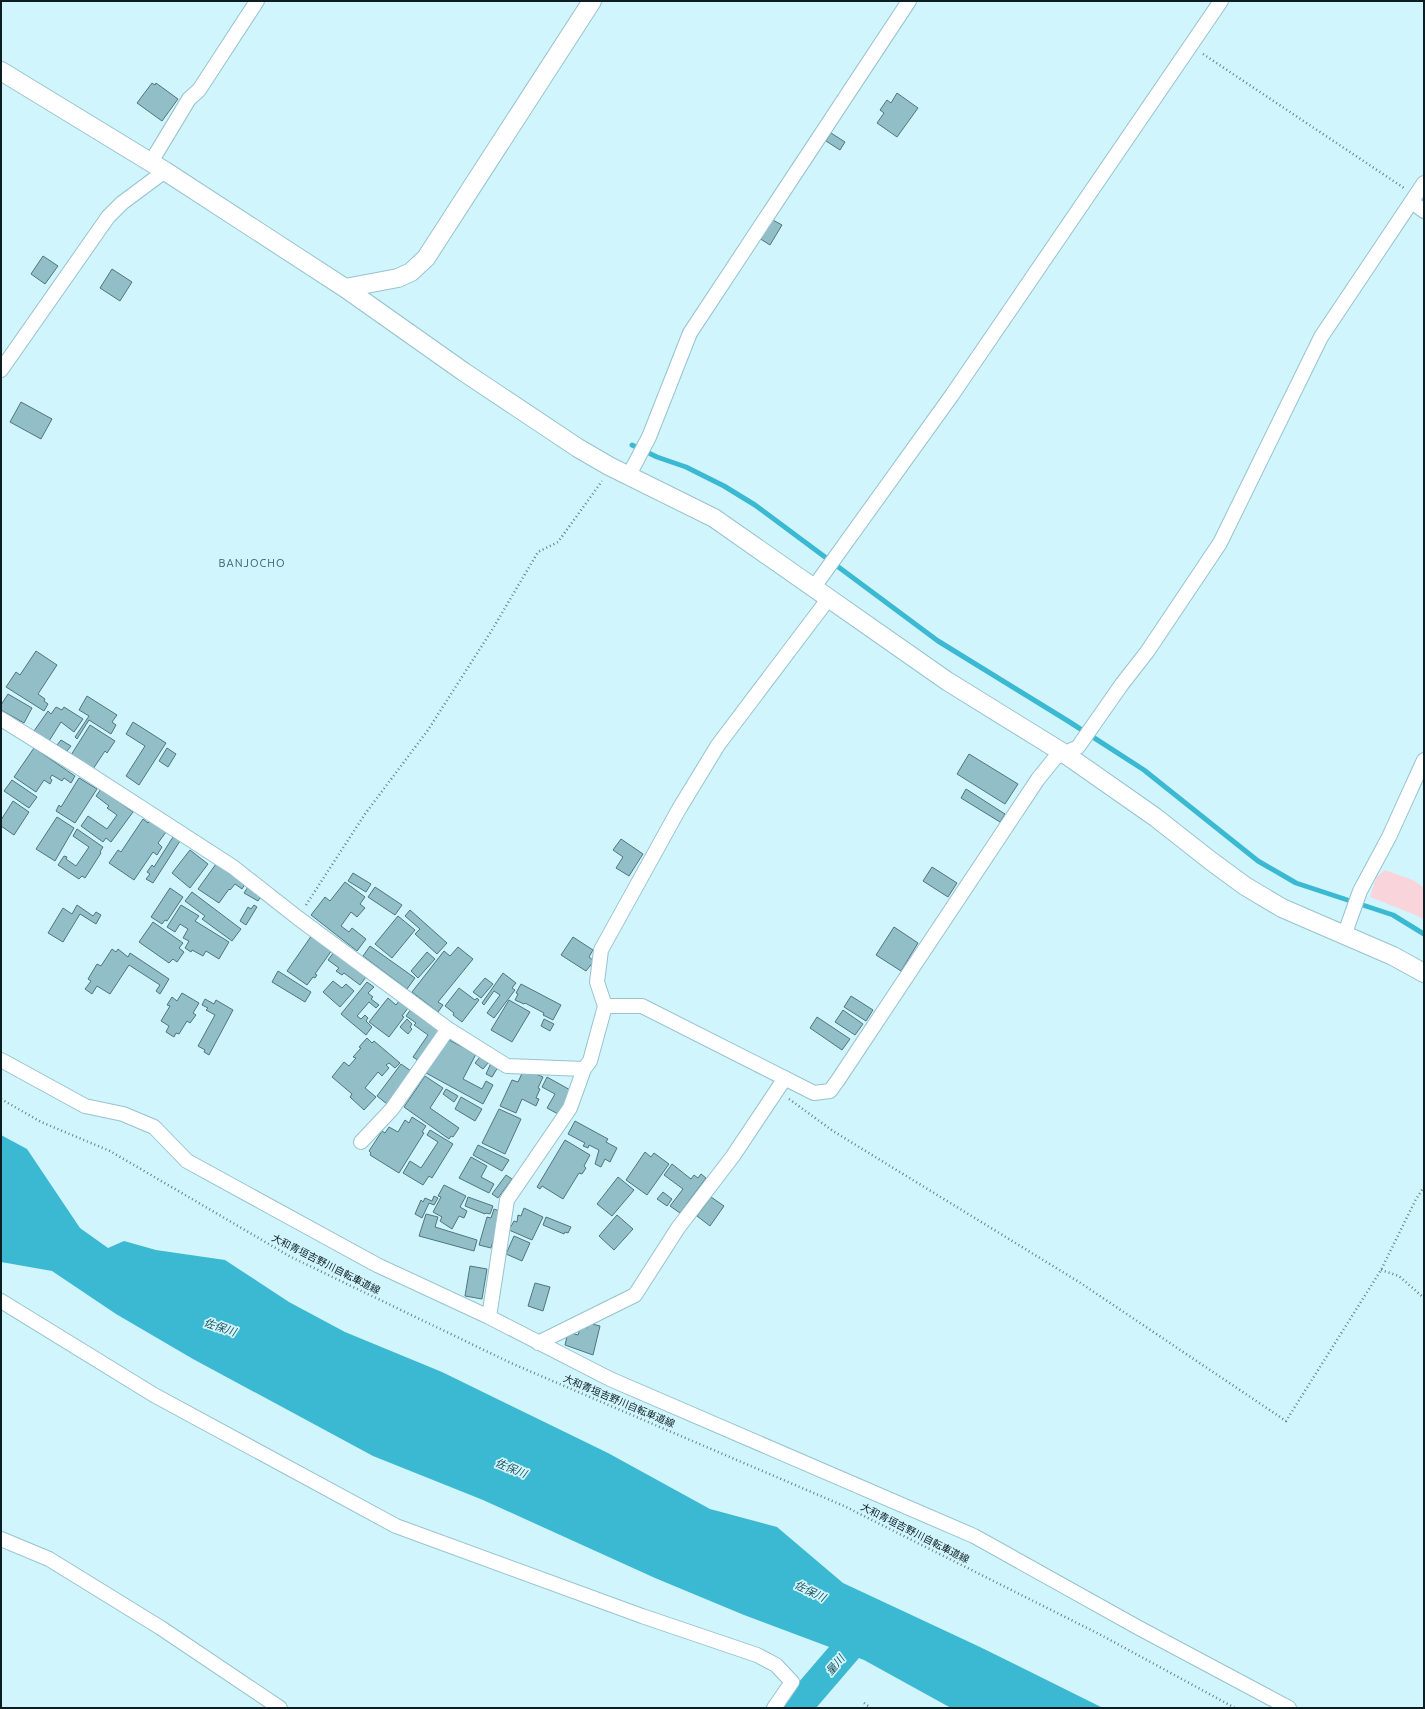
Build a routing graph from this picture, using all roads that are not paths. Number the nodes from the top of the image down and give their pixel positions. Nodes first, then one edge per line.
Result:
1 (257, 1) edge
2 (592, 1) edge
3 (910, 1) edge
4 (1221, 1) edge
5 (1, 71) edge
6 (158, 166) junction
7 (1424, 183) edge
8 (1414, 199) junction
9 (1424, 210) edge
10 (345, 288) junction
11 (1, 370) edge
12 (629, 475) junction
13 (814, 587) junction
14 (829, 598) junction
15 (1, 719) edge
16 (1065, 754) junction
17 (1424, 760) edge
18 (1344, 936) junction
19 (1424, 973) edge
20 (605, 1006) junction
21 (448, 1029) junction
22 (1, 1060) edge
23 (584, 1069) junction
24 (785, 1078) junction
25 (361, 1142) dead end
26 (1, 1301) edge
27 (489, 1317) junction
28 (538, 1343) junction
29 (1, 1539) edge
30 (280, 1708) edge
31 (774, 1708) edge
32 (1289, 1708) edge

1 - 6 street
2 - 10 street
3 - 12 street
4 - 13 street
5 - 6 street
6 - 10 street
6 - 11 street
7 - 8 street
8 - 9 street
8 - 16 street
10 - 12 street
12 - 13 street
13 - 14 street
14 - 16 street
14 - 20 street
15 - 21 street
16 - 18 street
16 - 24 street
17 - 18 street
18 - 19 street
20 - 23 street
20 - 24 street
21 - 23 street
21 - 25 street
22 - 27 street
23 - 27 street
24 - 28 street
26 - 31 street
27 - 28 street
28 - 32 street
29 - 30 street

